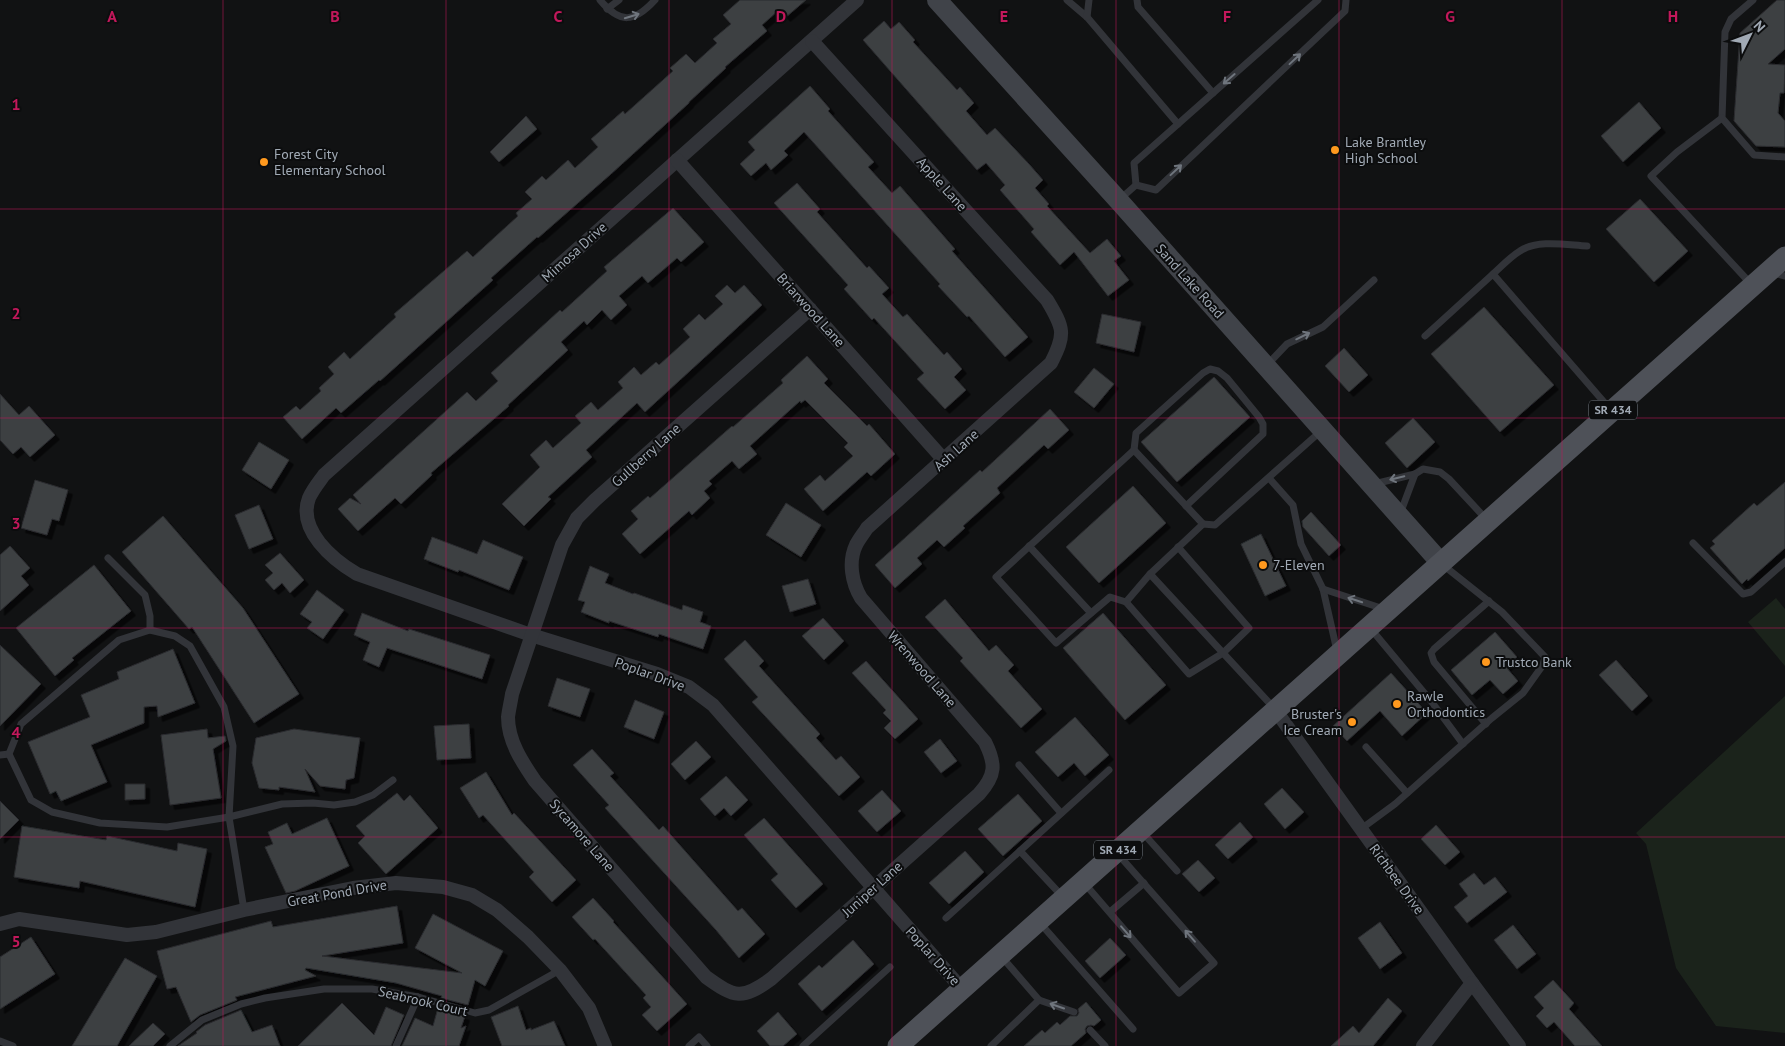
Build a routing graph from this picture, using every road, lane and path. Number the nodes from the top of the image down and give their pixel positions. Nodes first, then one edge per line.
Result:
1 (600, 0) edge
2 (618, 0) edge
3 (655, 0) edge
4 (857, 0) edge
5 (937, 0) edge
6 (1067, 0) edge
7 (1089, 0) edge
8 (1318, 0) edge
9 (1346, 0) edge
10 (1753, 0) edge
11 (1138, 4) edge
12 (607, 8) junction
13 (1087, 17) junction
14 (812, 41) junction
15 (1212, 93) junction
16 (1722, 118) junction
17 (1178, 124) junction
18 (1785, 157) edge
19 (677, 160) junction
20 (1136, 185) junction
21 (1119, 201) junction
22 (1587, 246) dead end
23 (1785, 257) edge
24 (1493, 274) junction
25 (1776, 274) edge
26 (1374, 280) dead end
27 (1752, 286) junction
28 (810, 309) junction
29 (1062, 334) joint
30 (1425, 336) dead end
31 (1266, 366) junction
32 (1612, 411) junction
33 (1322, 430) junction
34 (1134, 450) junction
35 (944, 460) junction
36 (1415, 474) junction
37 (1268, 478) junction
38 (1370, 485) junction
39 (1186, 506) junction
40 (307, 516) joint
41 (1399, 516) junction
42 (1488, 522) junction
43 (1203, 524) junction
44 (1693, 543) dead end
45 (1029, 546) junction
46 (1178, 547) junction
47 (108, 558) dead end
48 (1785, 562) edge
49 (1441, 564) junction
50 (852, 566) joint
51 (1150, 574) junction
52 (1323, 589) junction
53 (1489, 601) junction
54 (1126, 602) junction
55 (1388, 610) junction
56 (1091, 613) junction
57 (1369, 627) junction
58 (150, 630) junction
59 (531, 635) junction
60 (1223, 653) junction
61 (1338, 655) junction
62 (1276, 710) junction
63 (1486, 724) junction
64 (1463, 744) junction
65 (1366, 747) dead end
66 (9, 754) junction
67 (0, 755) edge
68 (1019, 765) dead end
69 (1108, 770) dead end
70 (992, 771) joint
71 (393, 780) dead end
72 (1407, 793) junction
73 (1061, 813) junction
74 (229, 817) junction
75 (1361, 829) junction
76 (1141, 831) junction
77 (1020, 850) junction
78 (1116, 852) junction
79 (1177, 871) dead end
80 (1083, 882) junction
81 (1144, 883) junction
82 (872, 888) junction
83 (1064, 899) junction
84 (244, 910) junction
85 (1110, 912) junction
86 (946, 918) dead end
87 (1038, 921) junction
88 (0, 924) edge
89 (1000, 955) junction
90 (890, 967) dead end
91 (560, 970) junction
92 (1472, 983) junction
93 (962, 989) junction
94 (740, 994) joint
95 (418, 997) junction
96 (1039, 1000) junction
97 (1074, 1012) dead end
98 (1133, 1029) dead end
99 (1090, 1030) dead end
100 (0, 1041) edge
101 (13, 1046) edge
102 (170, 1046) edge
103 (396, 1046) edge
104 (605, 1046) edge
105 (689, 1046) edge
106 (707, 1046) edge
107 (803, 1046) edge
108 (898, 1046) edge
109 (991, 1046) edge
110 (1105, 1046) edge
111 (1423, 1046) edge
112 (1519, 1046) edge

1 - 12 lane
2 - 12 lane
12 -> 3 lane
4 - 14 street, Mimosa Drive
5 - 21 street, Sand Lake Road
6 - 13 lane
7 - 13 lane
8 -> 15 lane
20 -> 9 lane
10 - 16 lane
11 - 15 lane
13 - 17 lane
14 - 19 street, Mimosa Drive
14 - 29 street, Apple Lane
15 - 17 lane
16 - 18 lane
16 - 27 lane
17 - 20 lane
19 - 28 street, Briarwood Lane
19 - 40 street, Mimosa Drive
20 - 21 lane
21 - 31 street, Sand Lake Road
22 - 24 lane
23 - 25 main road, SR 434
24 - 30 lane
24 - 32 lane
25 - 27 main road, SR 434
31 -> 26 lane
27 - 32 main road, SR 434
28 - 35 street, Briarwood Lane
28 - 59 street, Gullberry Lane
29 - 35 street, Ash Lane
31 - 33 street, Sand Lake Road
32 - 42 main road, SR 434
33 - 37 lane
33 - 38 street, Sand Lake Road
34 - 39 lane
34 - 39 lane
34 - 45 lane
35 - 50 street, Ash Lane
36 -> 38 lane
36 - 41 lane
36 - 42 lane
37 - 43 lane
37 - 52 lane
38 - 41 street, Sand Lake Road
39 - 43 lane
40 - 59 street, Poplar Drive
41 - 49 street, Sand Lake Road
42 - 49 main road, SR 434
43 - 46 lane
44 - 48 lane
45 - 56 lane
45 - 56 lane
46 - 51 lane
46 - 60 lane
47 - 58 lane
49 - 53 lane
49 - 55 main road, SR 434
50 - 70 street, Wrenwood Lane
51 - 54 lane
51 - 60 lane
55 -> 52 lane
52 - 61 lane
53 - 63 lane
53 - 63 lane
54 - 56 lane
54 - 60 lane
55 - 57 main road, SR 434
57 - 61 main road, SR 434
57 - 64 lane
58 - 66 lane
58 - 74 lane
59 - 82 street, Poplar Drive
59 - 94 street, Sycamore Lane
60 - 62 lane
61 - 62 main road, SR 434
62 - 75 street, Richbee Drive
62 - 76 main road, SR 434
63 - 64 lane
64 - 72 lane
65 - 72 lane
66 - 67 lane
66 - 74 lane
68 - 73 lane
69 - 73 lane
70 - 82 street, Juniper Lane
71 - 74 lane
72 - 75 lane
73 - 77 lane
74 - 84 lane
75 - 92 street, Richbee Drive
76 - 78 main road, SR 434
76 - 79 lane
77 - 83 lane
77 - 86 lane
78 - 80 main road, SR 434
78 - 81 lane
80 - 83 main road, SR 434
80 - 85 lane
81 - 85 lane
85 -> 81 lane
82 - 93 street, Poplar Drive
82 - 94 street, Juniper Lane
83 - 87 main road, SR 434
84 - 88 street, Great Pond Drive
84 - 91 street, Great Pond Drive
87 - 89 main road, SR 434
87 - 98 lane
89 - 93 main road, SR 434
89 - 96 lane
90 - 107 lane
91 - 95 lane, Seabrook Court
91 - 104 street, Great Pond Drive
92 - 111 street
92 - 112 street, Richbee Drive
93 - 108 main road, SR 434
95 - 102 lane, Seabrook Court
95 - 103 lane
97 -> 96 lane
96 - 109 lane
99 - 110 lane
100 - 101 lane
105 - 106 lane

